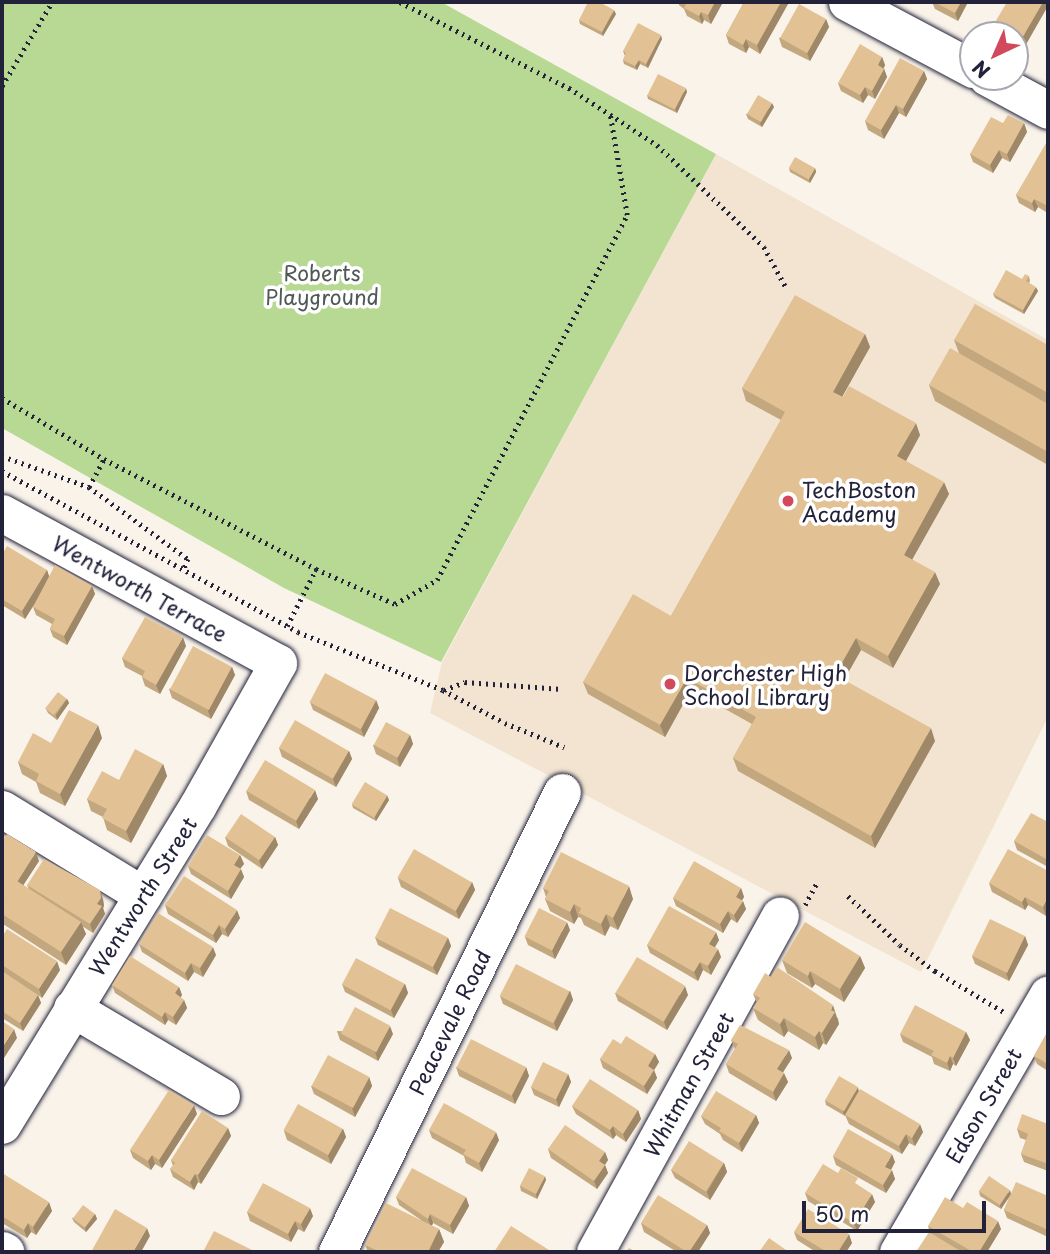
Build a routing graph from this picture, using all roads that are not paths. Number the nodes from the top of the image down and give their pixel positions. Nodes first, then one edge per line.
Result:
1 (847, 2) edge
2 (959, 62) edge
3 (1013, 91) edge
4 (1048, 110) edge
5 (2, 513) edge
6 (278, 663) joint
7 (562, 793) dead end
8 (2, 808) edge
9 (143, 895) junction
10 (780, 916) dead end
11 (1048, 994) edge
12 (72, 1008) junction
13 (221, 1096) dead end
14 (2, 1125) edge
15 (2, 1250) edge
16 (6, 1252) edge
17 (337, 1252) edge
18 (595, 1252) edge
19 (898, 1252) edge

1 - 2 street
3 - 4 street
5 - 6 street, Wentworth Terrace
6 - 9 street, Wentworth Street
7 - 17 street, Peacevale Road
8 - 9 street
9 - 12 street, Wentworth Street
10 - 18 street, Whitman Street
11 - 19 street, Edson Street
12 - 13 street
12 - 14 street, Wentworth Street
15 - 16 street

